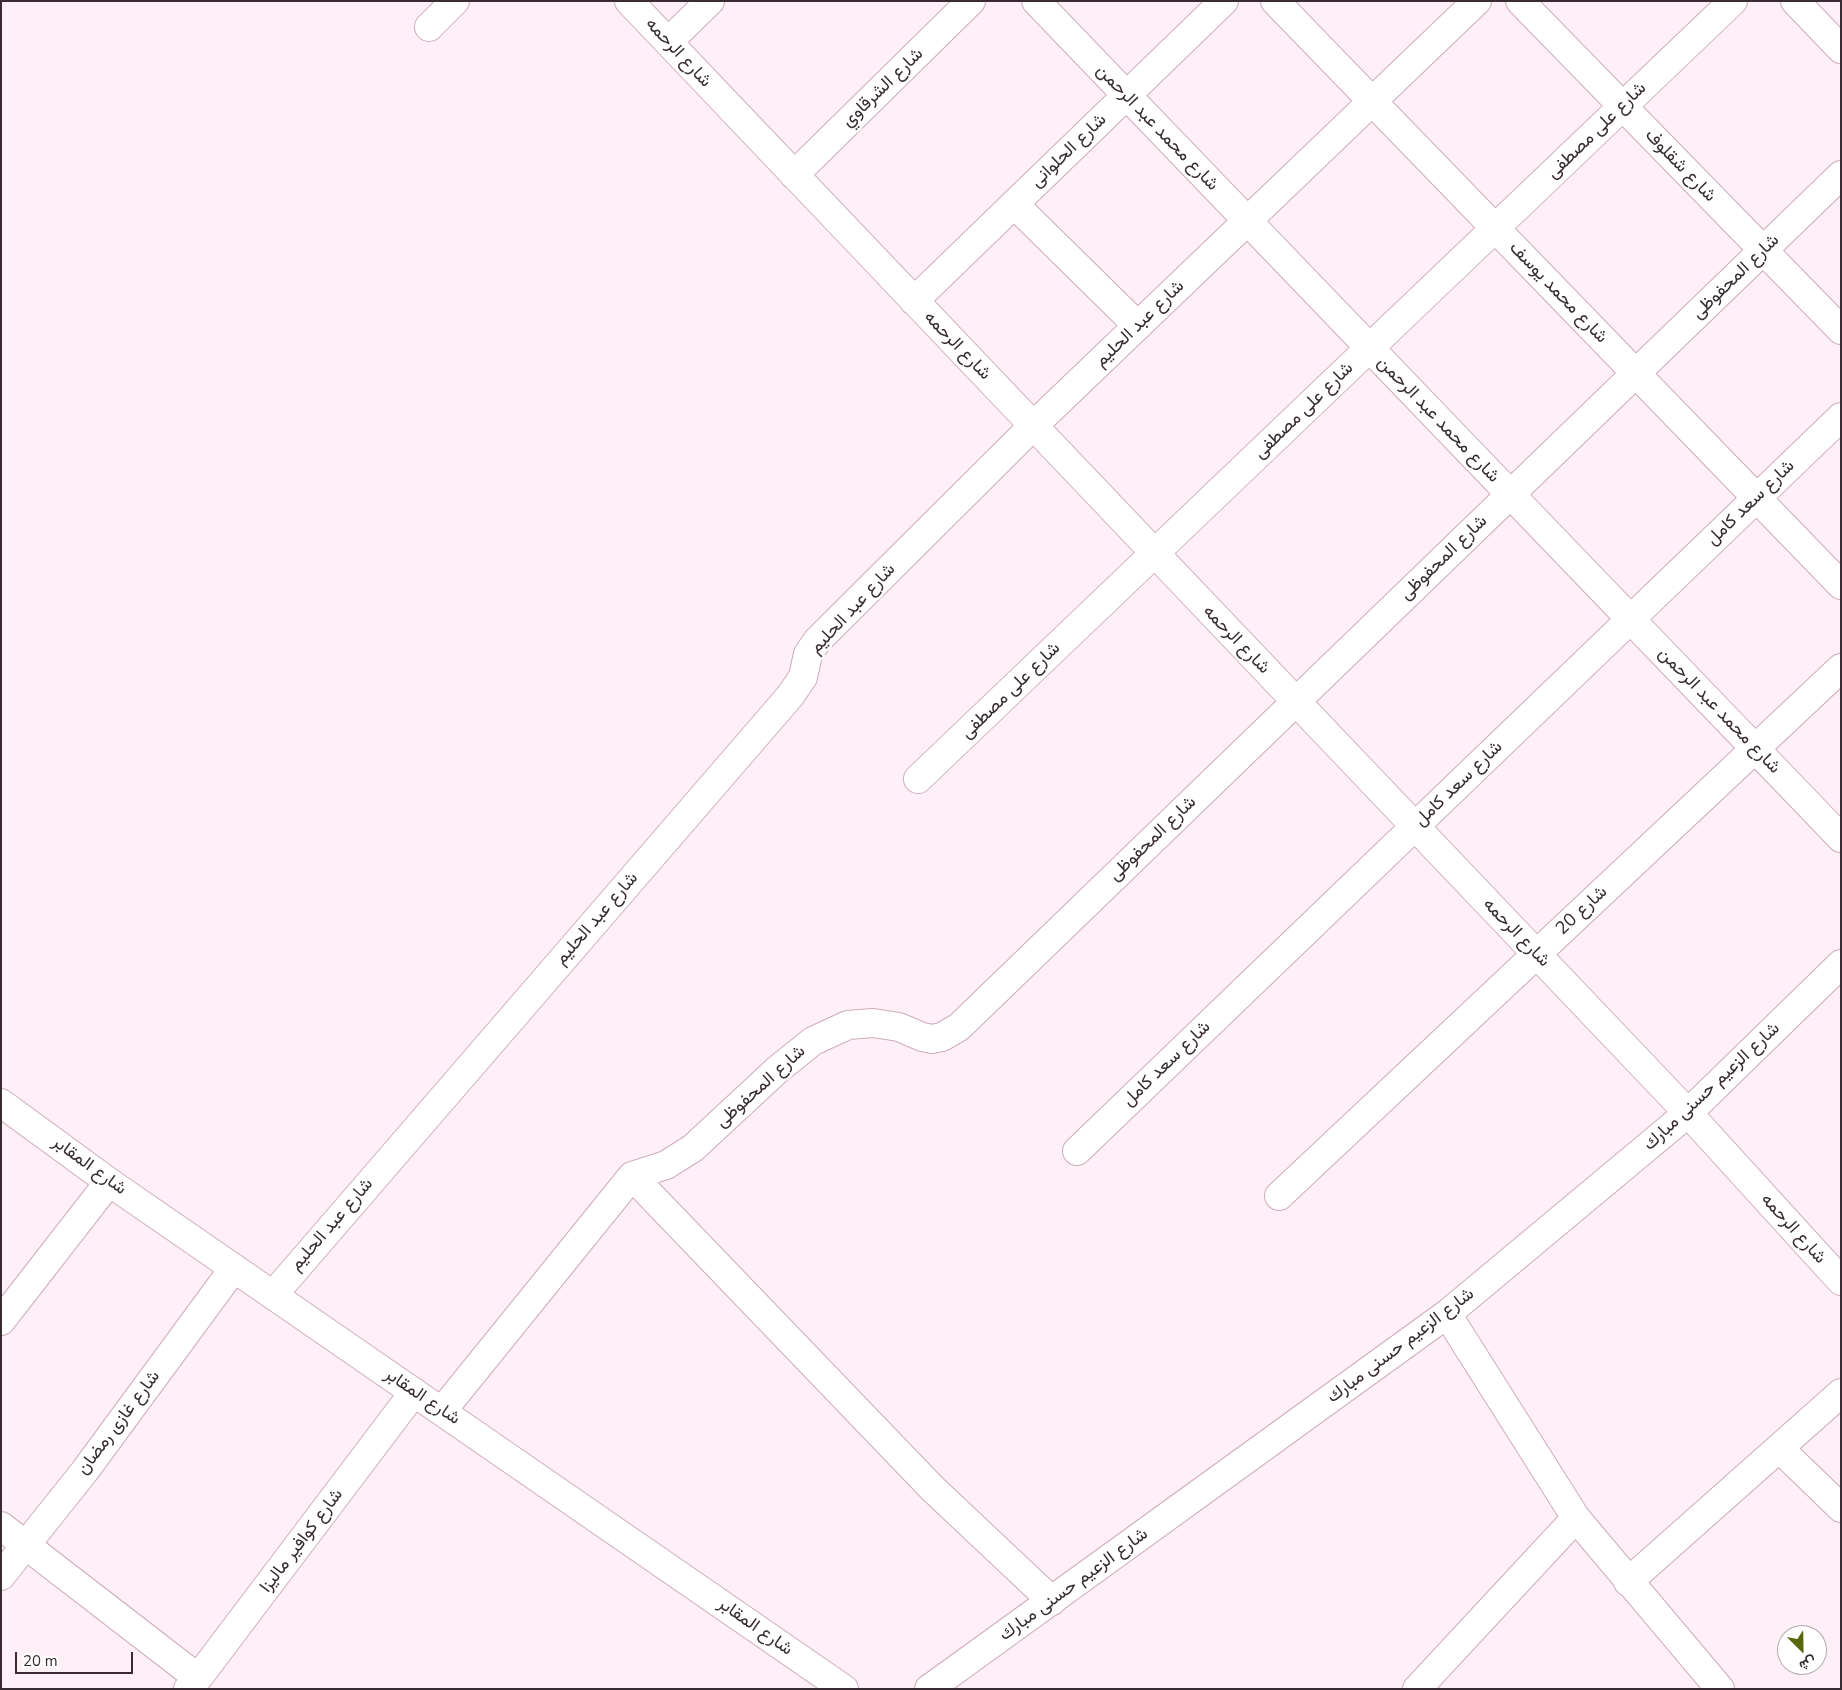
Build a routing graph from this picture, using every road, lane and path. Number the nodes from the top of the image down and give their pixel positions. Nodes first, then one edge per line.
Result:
1 (455, 1) edge
2 (629, 1) edge
3 (710, 1) edge
4 (971, 1) edge
5 (1036, 1) edge
6 (1224, 1) edge
7 (1275, 1) edge
8 (1477, 1) edge
9 (1520, 1) edge
10 (1733, 1) edge
11 (1795, 1) edge
12 (429, 27) dead end
13 (668, 42) junction
14 (1841, 49) edge
15 (1127, 96) junction
16 (1372, 101) junction
17 (1623, 106) junction
18 (794, 175) junction
19 (1841, 175) edge
20 (1014, 204) junction
21 (1247, 221) junction
22 (1495, 228) junction
23 (1763, 250) junction
24 (914, 301) junction
25 (1138, 326) junction
26 (1841, 330) edge
27 (1370, 348) junction
28 (1635, 374) junction
29 (1841, 417) edge
30 (1033, 426) junction
31 (1510, 495) junction
32 (1756, 498) junction
33 (1154, 554) junction
34 (1841, 585) edge
35 (1630, 619) junction
36 (1841, 668) edge
37 (1295, 702) junction
38 (1755, 749) junction
39 (918, 779) dead end
40 (1414, 827) junction
41 (1841, 838) edge
42 (1536, 954) junction
43 (1841, 964) edge
44 (1, 1103) edge
45 (1688, 1113) junction
46 (1077, 1151) dead end
47 (632, 1176) junction
48 (109, 1182) junction
49 (1280, 1196) dead end
50 (234, 1268) junction
51 (1841, 1281) edge
52 (273, 1295) junction
53 (1447, 1314) junction
54 (1, 1322) edge
55 (414, 1392) junction
56 (1841, 1393) edge
57 (442, 1411) junction
58 (1779, 1448) junction
59 (1841, 1508) edge
60 (1576, 1518) junction
61 (1, 1526) edge
62 (26, 1545) junction
63 (1, 1576) edge
64 (1628, 1582) junction
65 (1052, 1601) junction
66 (193, 1683) edge
67 (844, 1689) edge
68 (929, 1689) edge
69 (1417, 1689) edge
70 (1720, 1689) edge

1 - 12 street
2 - 13 street, شارع الرحمه
3 - 13 street
4 - 18 street, شارع الشرقاوي
5 - 15 street, شارع محمد عبد الرحمن
6 - 15 street, شارع الحلوانى
7 - 16 street, شارع محمد يوسف
8 - 16 street, شارع عبد الحليم
9 - 17 street, شارع شقلوف
10 - 17 street, شارع على مصطفى
11 - 14 street
13 - 18 street, شارع الرحمه
15 - 20 street, شارع الحلوانى
15 - 21 street, شارع محمد عبد الرحمن
16 - 21 street, شارع عبد الحليم
16 - 22 street, شارع محمد يوسف
17 - 22 street, شارع على مصطفى
17 - 23 street, شارع شقلوف
18 - 24 street, شارع الرحمه
19 - 23 street, شارع المحفوظى
20 - 24 street, شارع الحلوانى
20 - 25 street
21 - 25 street, شارع عبد الحليم
21 - 27 street, شارع محمد عبد الرحمن
22 - 27 street, شارع على مصطفى
22 - 28 street, شارع محمد يوسف
23 - 26 street, شارع شقلوف
23 - 28 street, شارع المحفوظى
24 - 30 street, شارع الرحمه
25 - 30 street, شارع عبد الحليم
27 - 31 street, شارع محمد عبد الرحمن
27 - 33 street, شارع على مصطفى
28 - 31 street, شارع المحفوظى
28 - 32 street, شارع محمد يوسف
29 - 32 street, شارع سعد كامل
30 - 33 street, شارع الرحمه
30 - 52 street, شارع عبد الحليم
31 - 35 street, شارع محمد عبد الرحمن
31 - 37 street, شارع المحفوظى
32 - 34 street, شارع محمد يوسف
32 - 35 street, شارع سعد كامل
33 - 37 street, شارع الرحمه
33 - 39 street, شارع على مصطفى
35 - 38 street, شارع محمد عبد الرحمن
35 - 40 street, شارع سعد كامل
36 - 38 street, شارع 20
37 - 40 street, شارع الرحمه
37 - 47 street, شارع المحفوظى
38 - 41 street, شارع محمد عبد الرحمن
38 - 42 street, شارع 20
40 - 42 street, شارع الرحمه
40 - 46 street, شارع سعد كامل
42 - 45 street, شارع الرحمه
42 - 49 street, شارع 20
43 - 45 street, شارع الزعيم حسنى مبارك
44 - 48 street, شارع المقابر
45 - 51 street, شارع الرحمه
45 - 53 street, شارع الزعيم حسنى مبارك
47 - 57 street
47 - 65 street
48 - 50 street, شارع المقابر
48 - 54 street
50 - 52 street, شارع المقابر
50 - 62 street, شارع غازى رمضان
52 - 55 street, شارع المقابر
53 - 60 street
53 - 65 street, شارع الزعيم حسنى مبارك
55 - 57 street, شارع المقابر
55 - 66 street, شارع كوافير ماليزا
56 - 58 street
57 - 67 street, شارع المقابر
58 - 59 street
58 - 64 street
60 - 64 street
60 - 69 street
61 - 62 street
62 - 63 street, شارع غازى رمضان
62 - 66 street
64 - 70 street
65 - 68 street, شارع الزعيم حسنى مبارك

